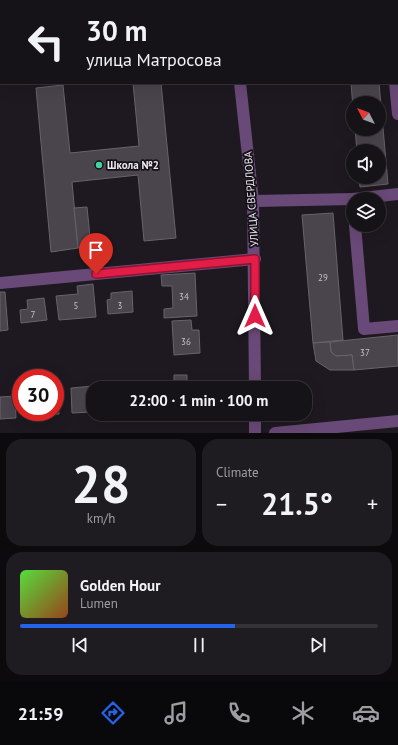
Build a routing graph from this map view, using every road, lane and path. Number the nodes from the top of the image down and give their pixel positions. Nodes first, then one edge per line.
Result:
1 (240, 84) edge
2 (395, 84) edge
3 (398, 114) edge
4 (398, 194) edge
5 (386, 195) edge
6 (346, 199) edge
7 (253, 201) junction
8 (357, 232) edge
9 (255, 259) junction
10 (0, 283) edge
11 (398, 326) edge
12 (255, 381) edge
13 (255, 421) edge
14 (398, 421) edge
15 (255, 433) edge
16 (275, 433) edge

1 - 7 street, УЛИЦА СВЕРДЛОВА
2 - 3 street
4 - 5 street
6 - 7 street
7 - 9 street, УЛИЦА СВЕРДЛОВА
8 - 11 street
9 - 10 street
9 - 12 street, УЛИЦА СВЕРДЛОВА
13 - 15 street
14 - 16 street

